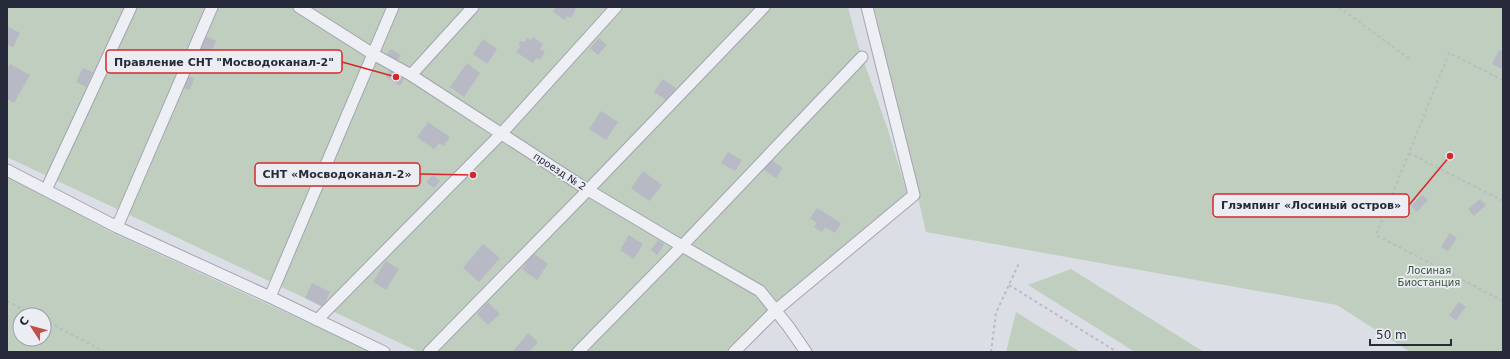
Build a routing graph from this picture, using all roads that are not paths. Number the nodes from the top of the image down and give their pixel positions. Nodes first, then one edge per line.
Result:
1 (131, 7) edge
2 (212, 7) edge
3 (299, 7) edge
4 (392, 7) edge
5 (473, 7) edge
6 (616, 7) edge
7 (764, 7) edge
8 (867, 7) edge
9 (373, 54) junction
10 (862, 56) dead end
11 (411, 75) junction
12 (502, 133) junction
13 (7, 170) edge
14 (46, 190) junction
15 (588, 190) junction
16 (117, 228) junction
17 (682, 246) junction
18 (270, 297) junction
19 (776, 310) junction
20 (317, 320) junction
21 (384, 352) edge
22 (428, 352) edge
23 (578, 352) edge
24 (734, 352) edge
25 (806, 352) edge

1 - 14 street
2 - 16 street
3 - 9 street, проезд № 2
4 - 9 street
5 - 11 street
6 - 12 street
7 - 15 street
8 - 19 street
9 - 11 street, проезд № 2
9 - 18 street
10 - 17 street
11 - 12 street, проезд № 2
12 - 15 street, проезд № 2
12 - 20 street
13 - 14 street
14 - 16 street
15 - 17 street, проезд № 2
15 - 22 street
16 - 18 street
17 - 19 street, проезд № 2
17 - 23 street
18 - 20 street
19 - 24 street
19 - 25 street, проезд № 2
20 - 21 street

